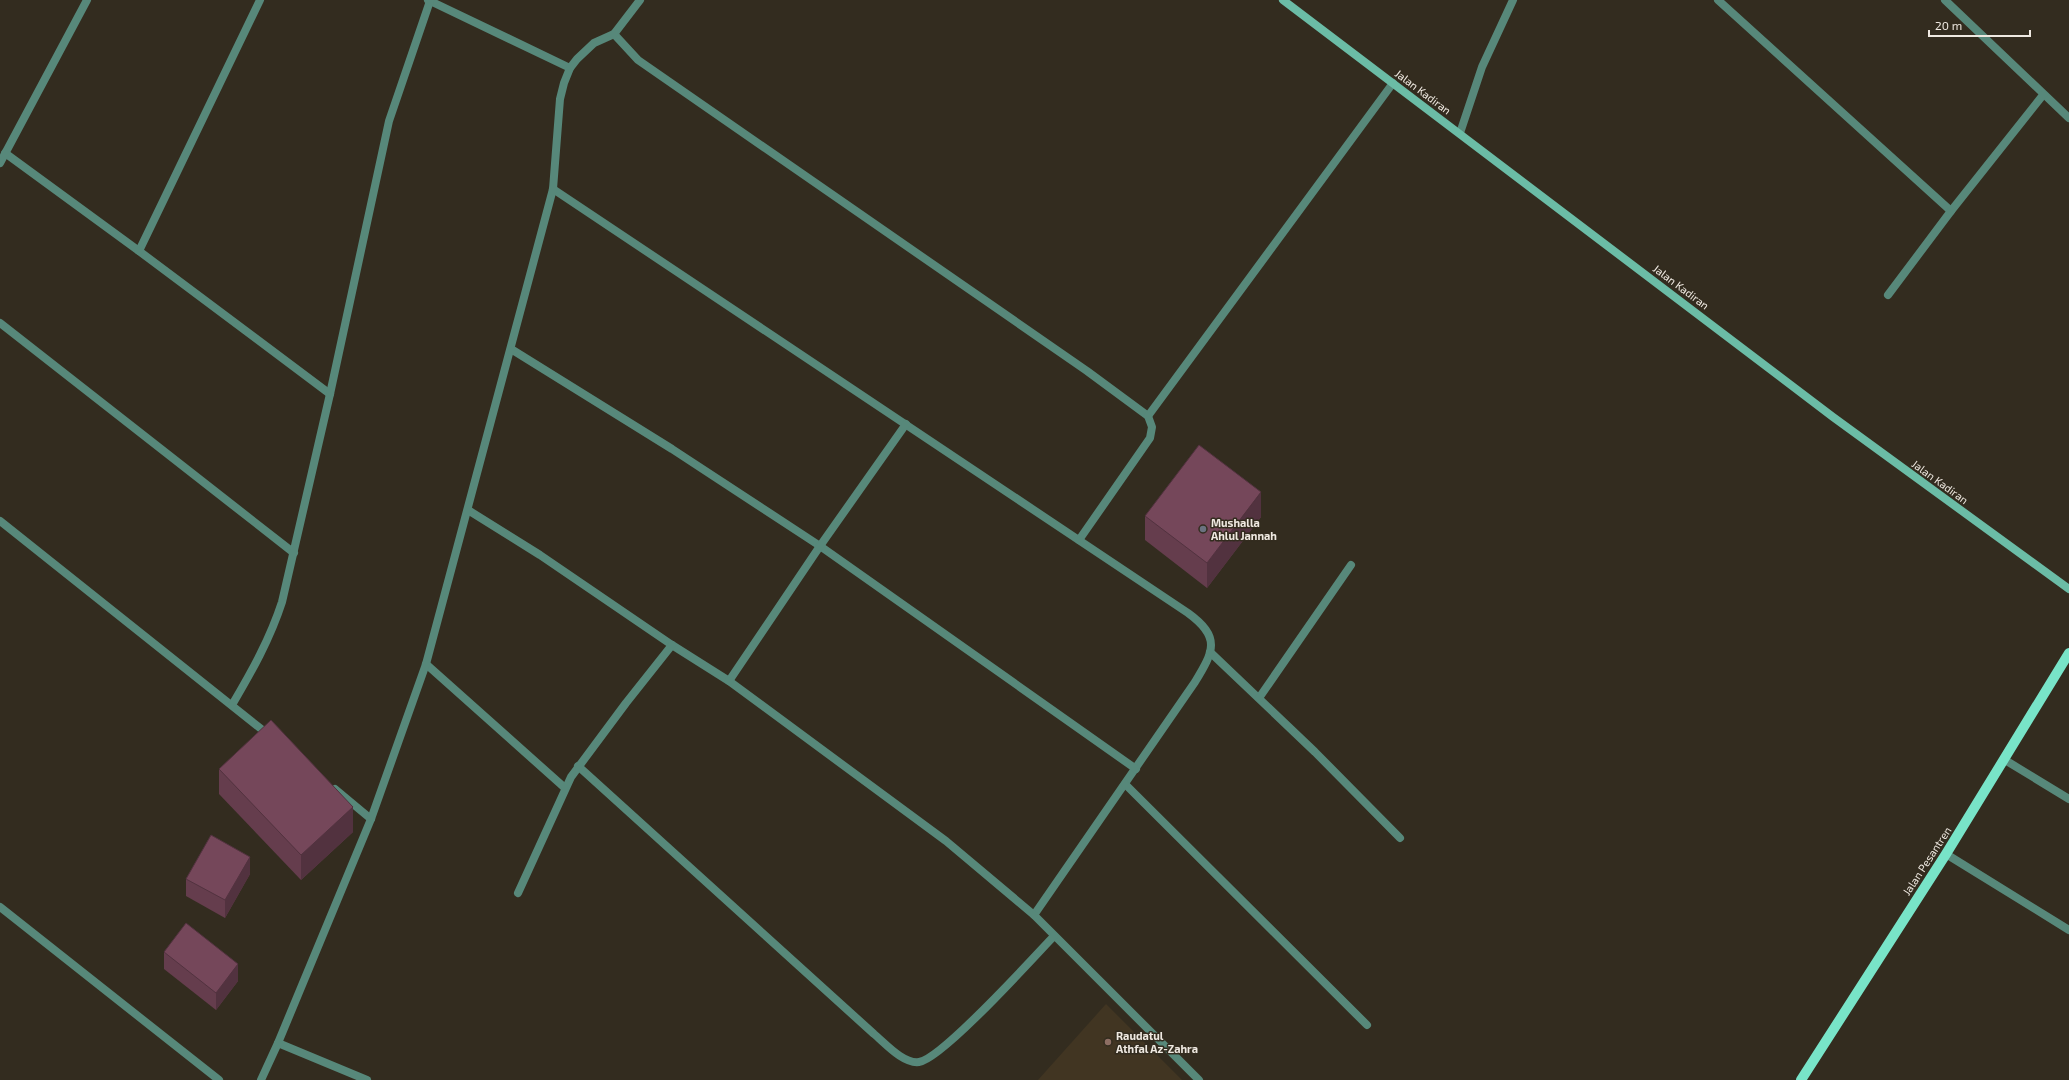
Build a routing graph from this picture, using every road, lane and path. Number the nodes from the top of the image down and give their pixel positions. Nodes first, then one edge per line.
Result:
1 (87, 0) edge
2 (260, 0) edge
3 (640, 0) edge
4 (1283, 0) edge
5 (1513, 0) edge
6 (1718, 0) edge
7 (1945, 0) edge
8 (429, 1) edge
9 (614, 34) junction
10 (570, 68) junction
11 (1393, 83) junction
12 (2043, 95) junction
13 (2069, 118) edge
14 (1460, 133) junction
15 (5, 153) junction
16 (0, 163) edge
17 (553, 189) junction
18 (1951, 211) junction
19 (139, 250) junction
20 (1888, 295) dead end
21 (0, 323) edge
22 (511, 349) junction
23 (330, 394) junction
24 (1148, 416) junction
25 (906, 424) junction
26 (468, 510) junction
27 (0, 522) edge
28 (1080, 540) junction
29 (820, 546) junction
30 (294, 553) junction
31 (1351, 565) dead end
32 (2069, 589) edge
33 (672, 645) junction
34 (1210, 652) junction
35 (2069, 653) edge
36 (426, 664) junction
37 (729, 682) junction
38 (1260, 698) junction
39 (232, 705) junction
40 (274, 740) edge
41 (2005, 760) junction
42 (578, 766) junction
43 (1136, 768) junction
44 (329, 784) edge
45 (1125, 784) junction
46 (565, 788) junction
47 (2069, 799) edge
48 (371, 819) junction
49 (1400, 838) dead end
50 (1946, 854) junction
51 (518, 893) dead end
52 (0, 907) edge
53 (1034, 915) junction
54 (2069, 930) edge
55 (1054, 936) junction
56 (1367, 1025) dead end
57 (278, 1043) junction
58 (219, 1080) edge
59 (260, 1080) edge
60 (367, 1080) edge
61 (1200, 1080) edge
62 (1801, 1080) edge

1 - 15 street
2 - 19 street
3 - 9 street
4 - 11 street, Jalan Kadiran
5 - 14 street
6 - 18 street
7 - 12 street
8 - 10 street
8 - 23 street
9 - 10 street
9 - 24 street
10 - 17 street
11 - 14 street, Jalan Kadiran
11 - 24 street
12 - 13 street
12 - 18 street
14 - 32 street, Jalan Kadiran
15 - 16 street
15 - 19 street
17 - 22 street
17 - 25 street
18 - 20 street
19 - 23 street
21 - 30 street
22 - 26 street
22 - 29 street
23 - 30 street
24 - 28 street
25 - 28 street
25 - 29 street
26 - 33 street
26 - 36 street
27 - 39 street
28 - 34 street
29 - 37 street
29 - 43 street
30 - 39 street
31 - 38 street
33 - 37 street
33 - 42 street
34 - 38 street
34 - 43 street
35 - 41 main road, Jalan Pesantren
36 - 46 street
36 - 48 street
37 - 53 street
38 - 49 street
39 - 40 street
41 - 47 street
41 - 50 main road, Jalan Pesantren
42 - 46 street
42 - 55 street
43 - 45 street
44 - 48 street
45 - 53 street
45 - 56 street
46 - 51 street
48 - 57 street
50 - 54 street
50 - 62 main road, Jalan Pesantren
52 - 58 street
53 - 55 street
55 - 61 street
57 - 59 street
57 - 60 street

